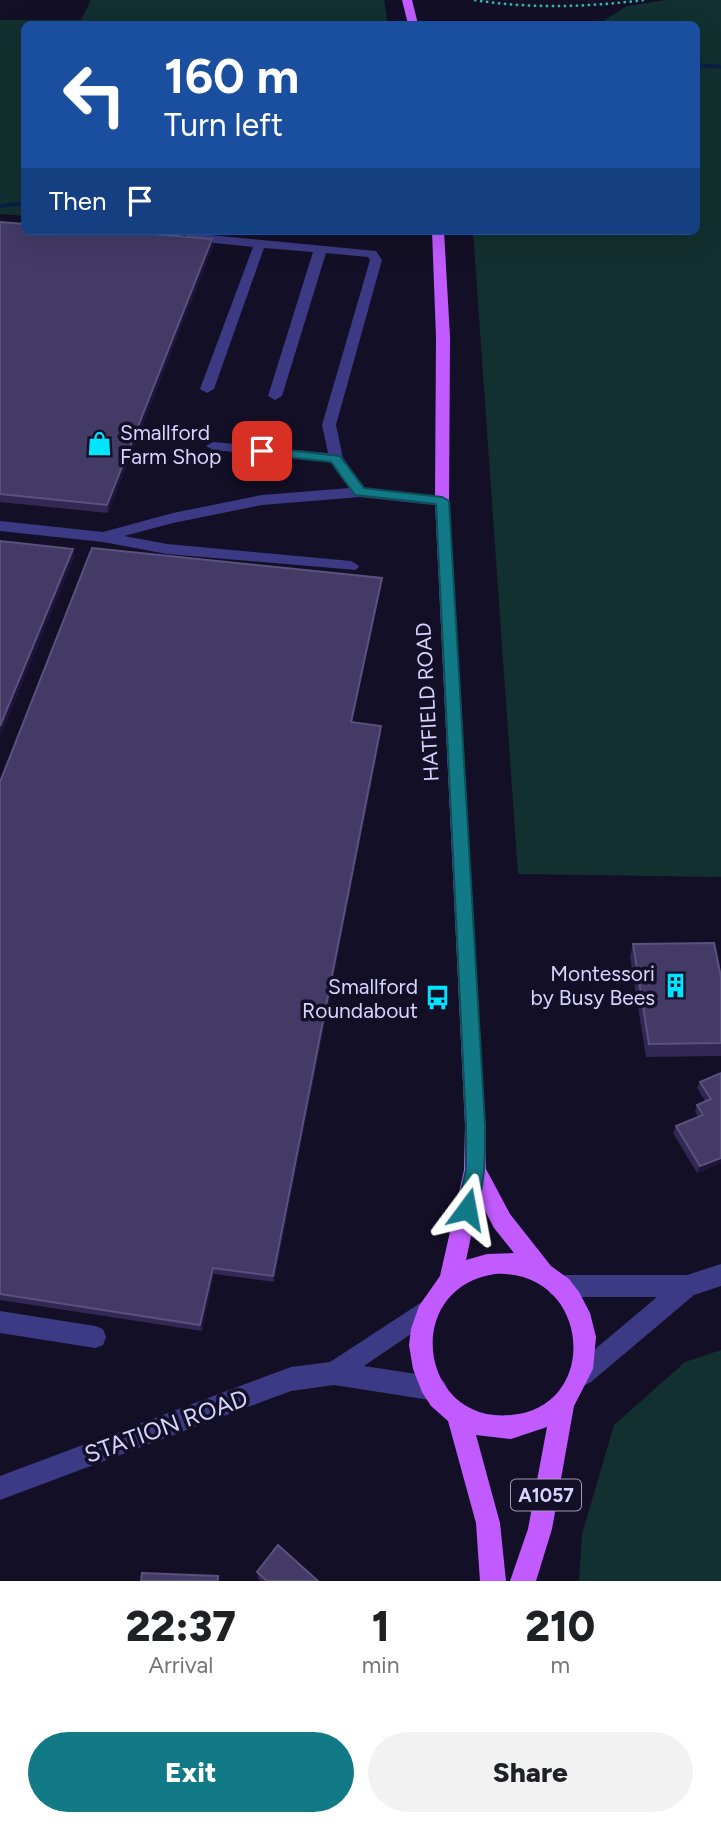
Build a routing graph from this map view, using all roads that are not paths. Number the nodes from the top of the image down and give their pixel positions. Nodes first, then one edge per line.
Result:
1 (407, 0) edge
2 (412, 21) edge
3 (438, 235) edge
4 (180, 236) edge
5 (260, 243) junction
6 (321, 248) junction
7 (207, 389) dead end
8 (275, 396) dead end
9 (213, 446) dead end
10 (335, 458) junction
11 (360, 492) junction
12 (442, 501) junction
13 (0, 526) edge
14 (103, 537) junction
15 (351, 566) dead end
16 (475, 1170) junction
17 (721, 1275) edge
18 (450, 1278) junction
19 (552, 1281) junction
20 (687, 1286) junction
21 (425, 1311) junction
22 (0, 1322) edge
23 (95, 1336) dead end
24 (334, 1373) junction
25 (583, 1374) junction
26 (436, 1389) junction
27 (563, 1407) junction
28 (457, 1410) junction
29 (0, 1488) edge
30 (493, 1581) edge
31 (523, 1581) edge

1 - 2 main road
3 - 12 main road, HATFIELD ROAD
4 - 5 street
5 - 6 street
5 - 7 street
6 - 8 street
6 - 10 street
9 - 10 street
10 - 11 street
11 - 12 street
11 - 14 street
12 - 16 main road, HATFIELD ROAD
13 - 14 street
14 - 15 street
16 - 18 main road, HATFIELD ROAD
16 - 19 main road, HATFIELD ROAD
17 - 20 street
18 - 19 main road
18 - 21 main road
19 - 20 street
19 - 25 main road
20 - 25 street
21 - 24 street, STATION ROAD
21 - 26 main road
22 - 23 street
24 - 26 street, STATION ROAD
24 - 29 street, STATION ROAD
25 - 27 main road
26 - 28 main road
27 - 28 main road
27 - 31 main road, A1057
28 - 30 main road, A1057

